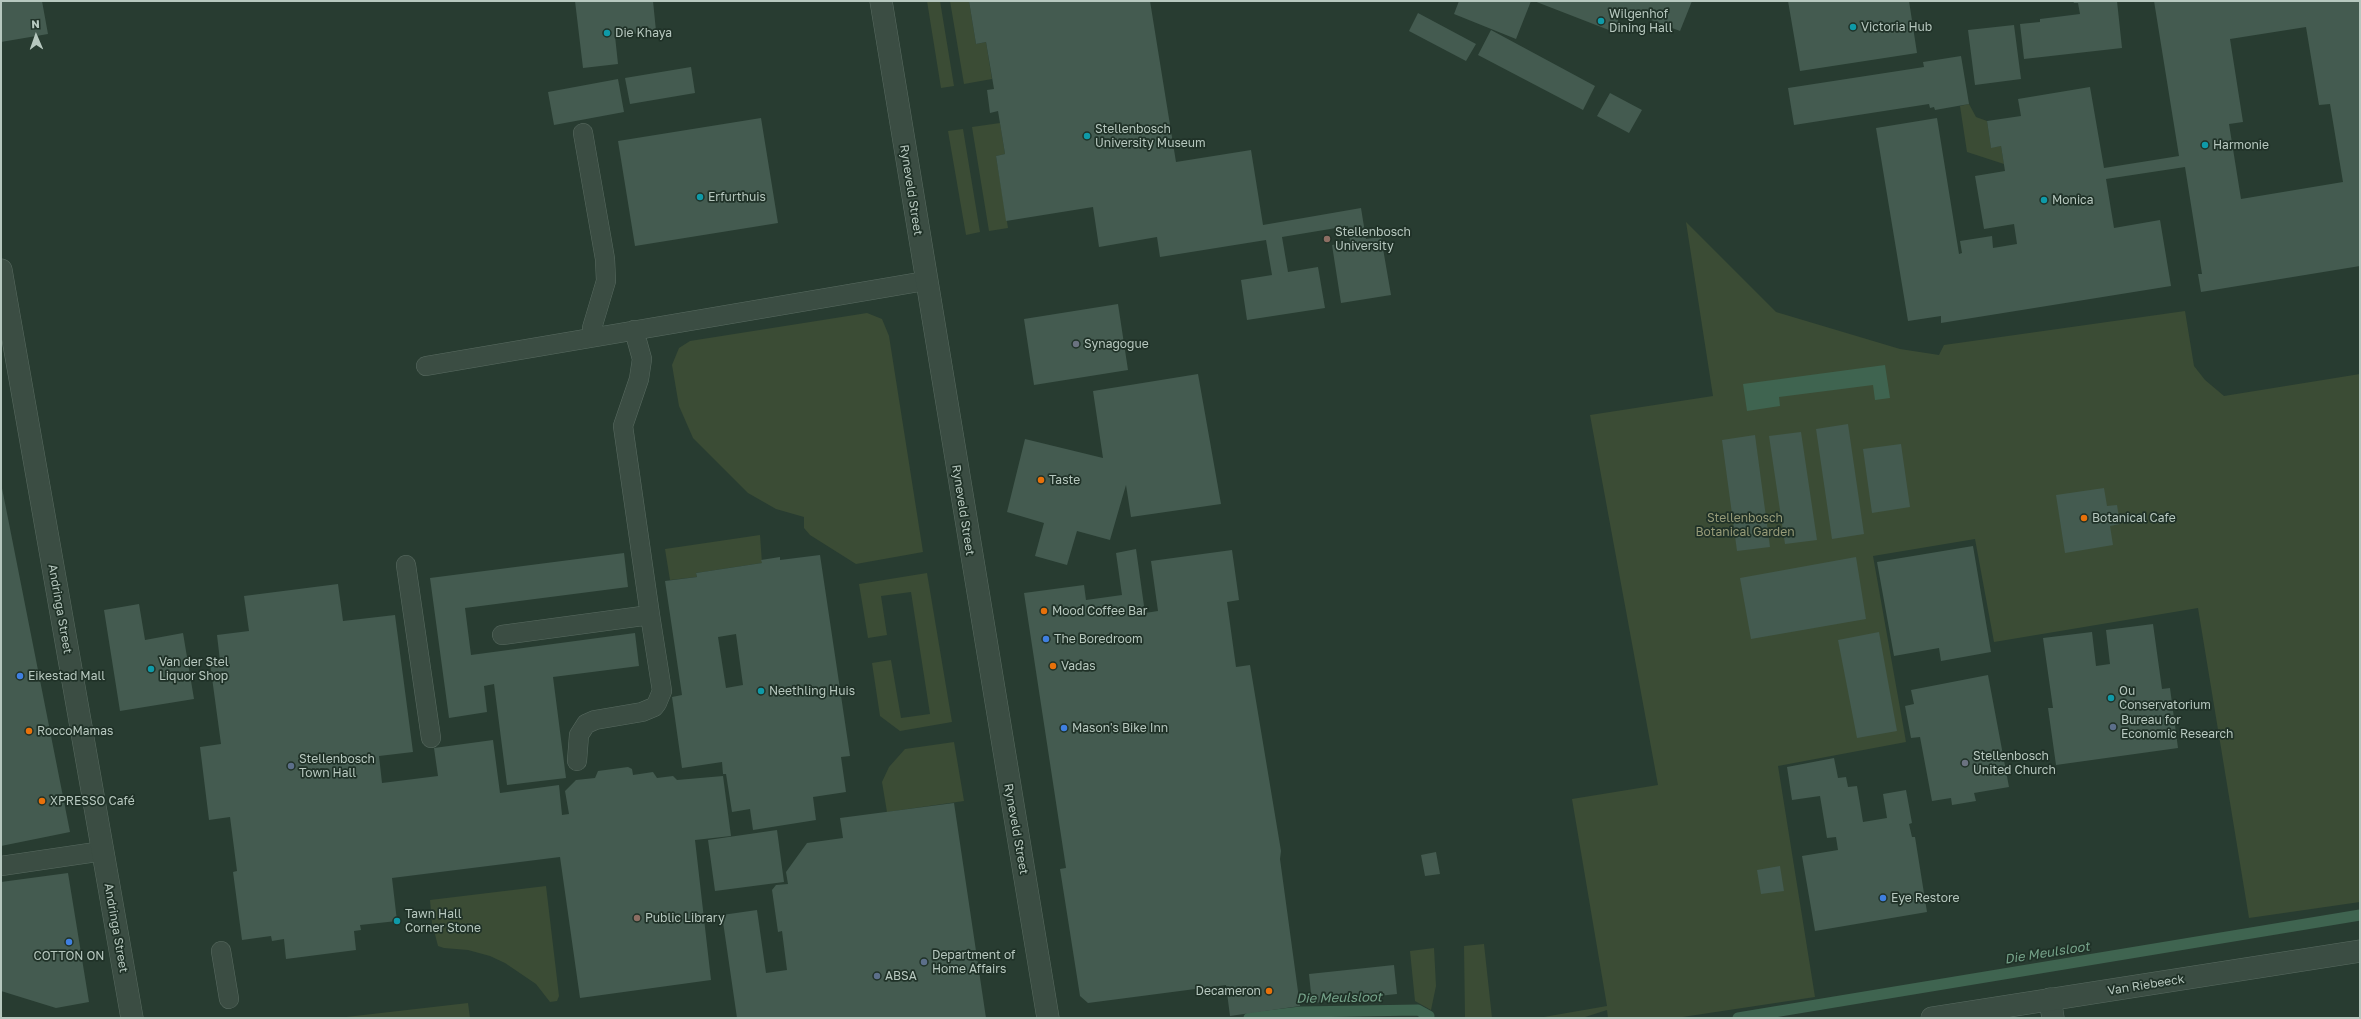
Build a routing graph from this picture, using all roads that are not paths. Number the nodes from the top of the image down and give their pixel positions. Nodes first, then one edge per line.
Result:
1 (880, 1) edge
2 (583, 133) dead end
3 (1, 270) edge
4 (925, 281) junction
5 (634, 330) junction
6 (592, 337) junction
7 (426, 366) dead end
8 (406, 565) dead end
9 (650, 615) junction
10 (502, 635) dead end
11 (431, 738) dead end
12 (577, 761) dead end
13 (103, 851) junction
14 (1, 866) edge
15 (221, 951) dead end
16 (2360, 951) edge
17 (229, 999) dead end
18 (2052, 1009) edge
19 (132, 1018) edge
20 (1048, 1018) edge
21 (1932, 1018) edge

1 - 4 street, Ryneveld Street
2 - 6 lane
3 - 13 street, Andringa Street
4 - 5 lane
4 - 20 street, Ryneveld Street
5 - 6 lane
5 - 9 lane
6 - 7 lane
8 - 11 lane
9 - 10 lane
9 - 12 lane
13 - 14 lane
13 - 19 street, Andringa Street
15 - 17 lane
16 - 18 street, Van Riebeeck
18 - 21 street, Van Riebeeck

